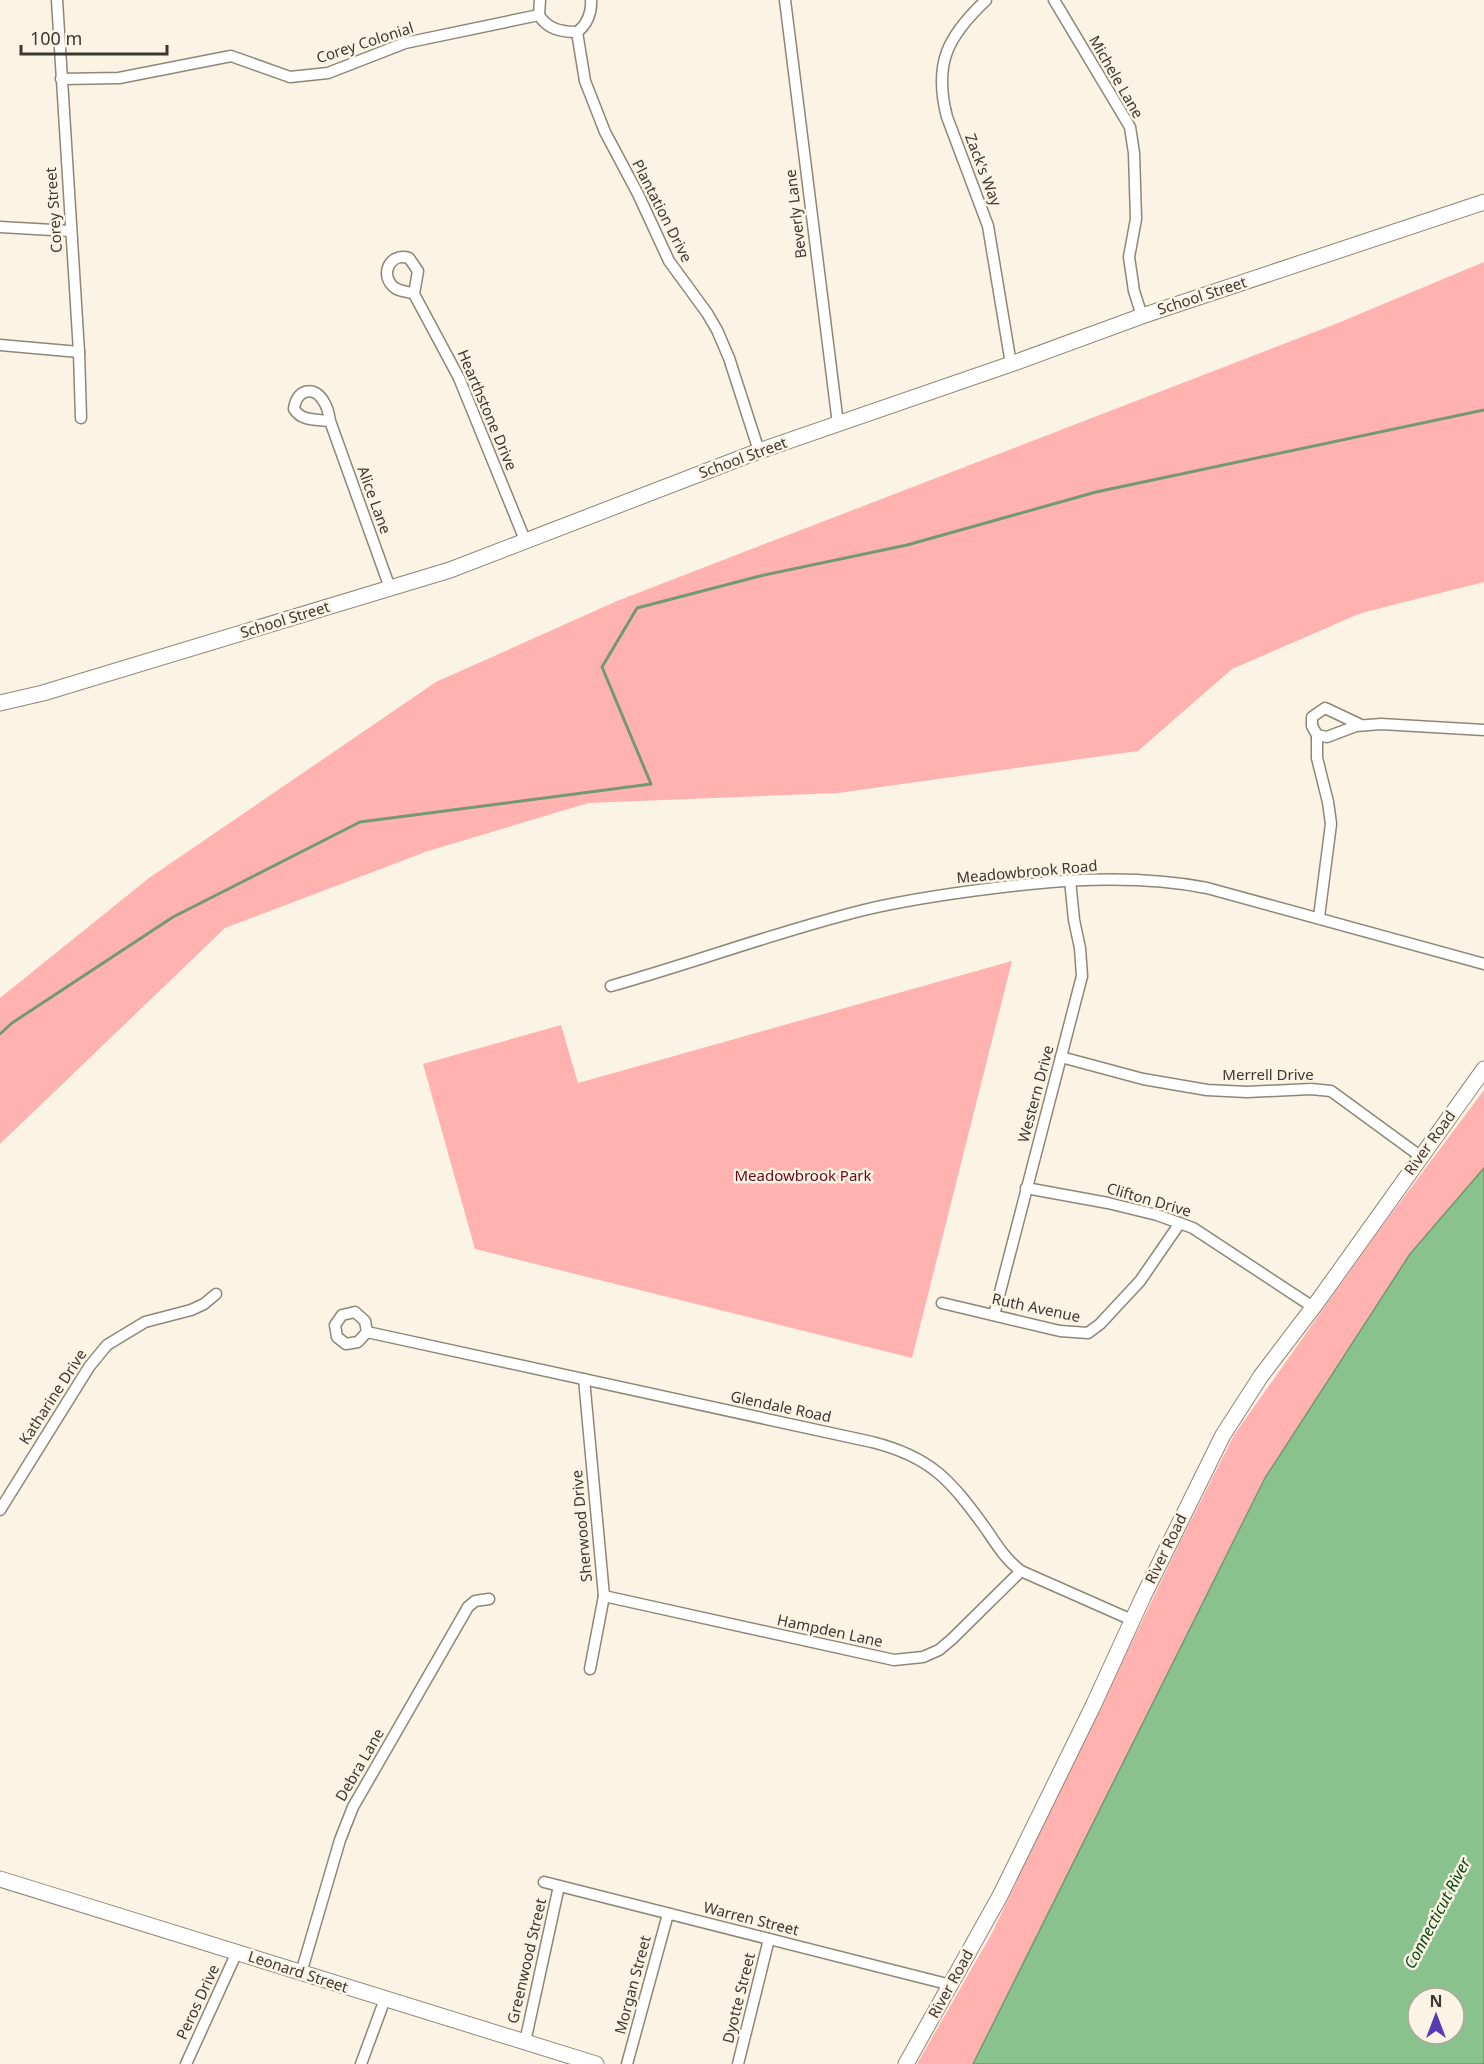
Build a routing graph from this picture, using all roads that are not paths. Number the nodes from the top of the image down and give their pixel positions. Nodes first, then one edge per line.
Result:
1 (57, 0) edge
2 (540, 0) edge
3 (591, 0) edge
4 (785, 0) edge
5 (986, 0) edge
6 (1054, 0) edge
7 (539, 15) junction
8 (577, 32) junction
9 (61, 80) junction
10 (1484, 202) edge
11 (0, 227) edge
12 (70, 231) junction
13 (414, 294) dead end
14 (1142, 316) junction
15 (0, 345) edge
16 (79, 352) junction
17 (1011, 364) junction
18 (81, 418) dead end
19 (330, 421) dead end
20 (838, 424) junction
21 (759, 451) junction
22 (525, 540) junction
23 (390, 588) junction
24 (0, 703) edge
25 (1360, 725) junction
26 (1484, 730) edge
27 (1317, 735) junction
28 (1070, 880) junction
29 (1319, 917) junction
30 (1484, 964) edge
31 (611, 986) dead end
32 (1062, 1057) junction
33 (1484, 1069) edge
34 (1420, 1156) junction
35 (1026, 1188) junction
36 (1180, 1223) junction
37 (216, 1294) dead end
38 (942, 1303) dead end
39 (1313, 1307) junction
40 (994, 1315) junction
41 (367, 1332) dead end
42 (584, 1379) junction
43 (0, 1510) edge
44 (1021, 1571) junction
45 (604, 1596) junction
46 (489, 1599) dead end
47 (1132, 1620) junction
48 (590, 1669) dead end
49 (0, 1879) edge
50 (544, 1882) dead end
51 (559, 1886) junction
52 (668, 1914) junction
53 (769, 1939) junction
54 (237, 1952) junction
55 (301, 1972) junction
56 (951, 1985) junction
57 (385, 1999) junction
58 (525, 2042) junction
59 (186, 2064) edge
60 (361, 2064) edge
61 (596, 2064) edge
62 (627, 2064) edge
63 (738, 2064) edge
64 (906, 2064) edge

1 - 9 street, Corey Street
2 - 7 street
3 - 8 street
4 - 20 street, Beverly Lane
5 - 17 street, Zack's Way
6 - 14 street, Michele Lane
7 - 8 street
7 - 9 street, Corey Colonial
8 - 21 street, Plantation Drive
9 - 12 street, Corey Street
10 - 14 street, School Street
11 - 12 street
12 - 16 street, Corey Street
13 - 22 street, Hearthstone Drive
14 - 17 street, School Street
15 - 16 street
16 - 18 street, Corey Street
17 - 20 street, School Street
19 - 23 street, Alice Lane
20 - 21 street, School Street
21 - 22 street, School Street
22 - 23 street, School Street
23 - 24 street, School Street
25 - 26 street
25 - 27 street
25 - 27 street
27 - 29 street
28 - 29 street, Meadowbrook Road
28 - 31 street, Meadowbrook Road
28 - 32 street, Western Drive
29 - 30 street, Meadowbrook Road
32 - 34 street, Merrell Drive
32 - 35 street, Western Drive
33 - 34 street, River Road
34 - 39 street, River Road
35 - 36 street, Clifton Drive
35 - 40 street, Western Drive
36 - 39 street, Clifton Drive
36 - 40 street, Ruth Avenue
37 - 43 street, Katharine Drive
38 - 40 street, Ruth Avenue
39 - 47 street, River Road
41 - 42 street, Glendale Road
42 - 44 street, Glendale Road
42 - 45 street, Sherwood Drive
44 - 45 street, Hampden Lane
44 - 47 street, Glendale Road
45 - 48 street, Sherwood Drive
46 - 55 street, Debra Lane
47 - 56 street, River Road
49 - 54 street, Leonard Street
50 - 51 street, Warren Street
51 - 52 street, Warren Street
51 - 58 street, Greenwood Street
52 - 53 street, Warren Street
52 - 62 street, Morgan Street
53 - 56 street, Warren Street
53 - 63 street, Dyotte Street
54 - 55 street, Leonard Street
54 - 59 street, Peros Drive
55 - 57 street, Leonard Street
56 - 64 street, River Road
57 - 58 street, Leonard Street
57 - 60 street
58 - 61 street, Leonard Street

